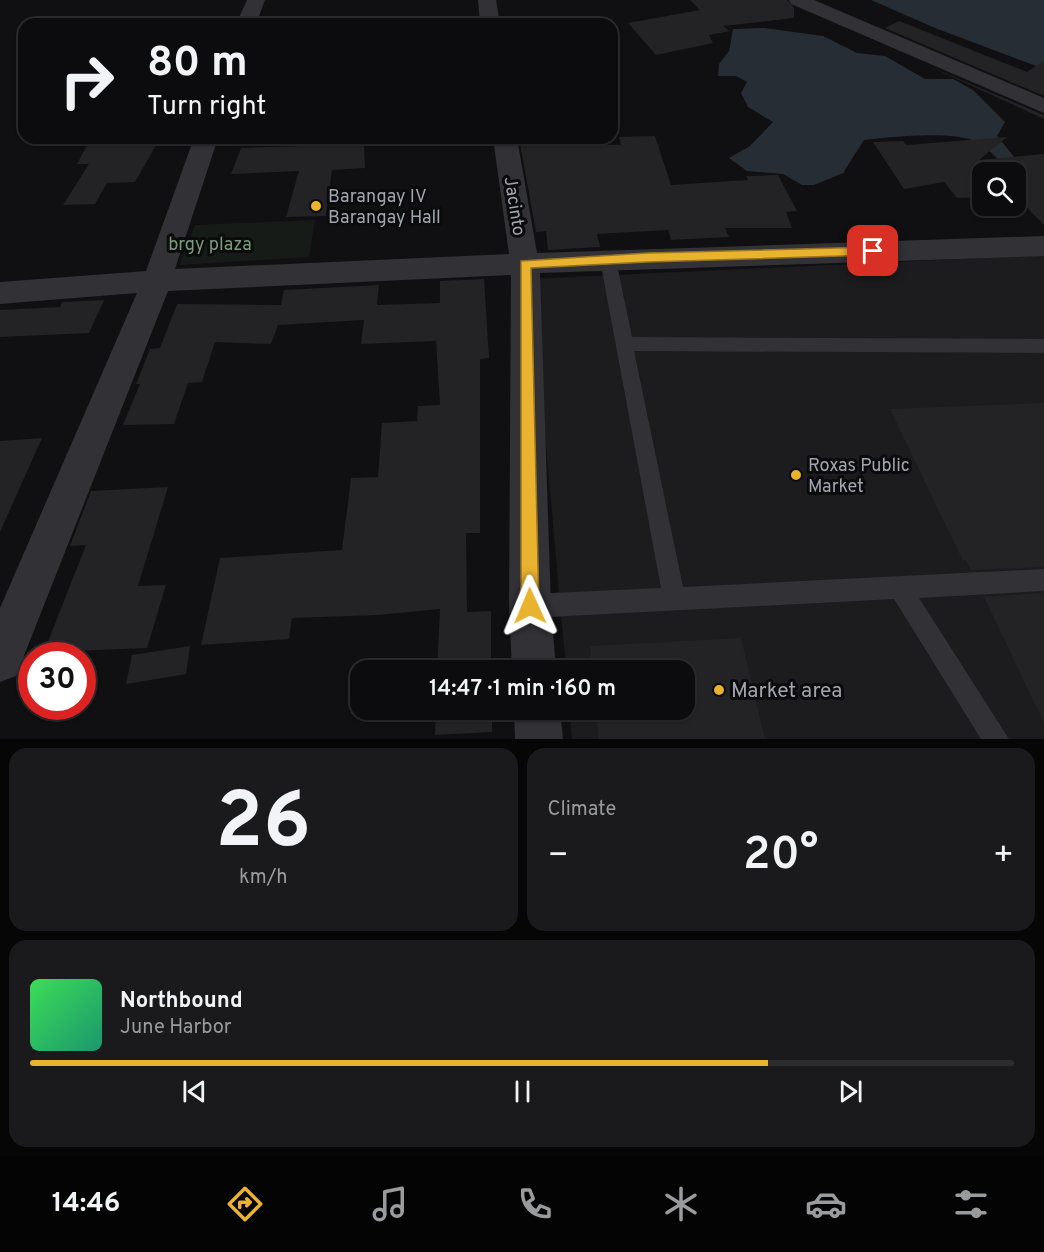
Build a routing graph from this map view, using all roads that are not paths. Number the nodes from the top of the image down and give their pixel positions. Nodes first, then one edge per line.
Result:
1 (256, 0) edge
2 (487, 0) edge
3 (798, 0) edge
4 (248, 18) edge
5 (489, 18) edge
6 (1044, 106) edge
7 (204, 144) edge
8 (506, 144) edge
9 (1044, 246) edge
10 (608, 260) junction
11 (525, 264) junction
12 (157, 281) junction
13 (0, 293) edge
14 (624, 344) junction
15 (1044, 346) edge
16 (1044, 580) edge
17 (900, 588) junction
18 (674, 600) junction
19 (530, 606) junction
20 (0, 660) edge
21 (533, 660) edge
22 (538, 720) edge
23 (539, 739) edge
24 (996, 739) edge

1 - 4 street
2 - 5 street
3 - 6 street
7 - 12 street
8 - 11 street, Jacinto
9 - 10 street
10 - 11 street
10 - 14 lane
11 - 12 street
11 - 19 street, Jacinto
12 - 13 street
12 - 20 street
14 - 15 lane
14 - 18 lane
16 - 17 lane
17 - 18 lane
17 - 24 lane
18 - 19 lane
19 - 21 street, Jacinto
22 - 23 street

